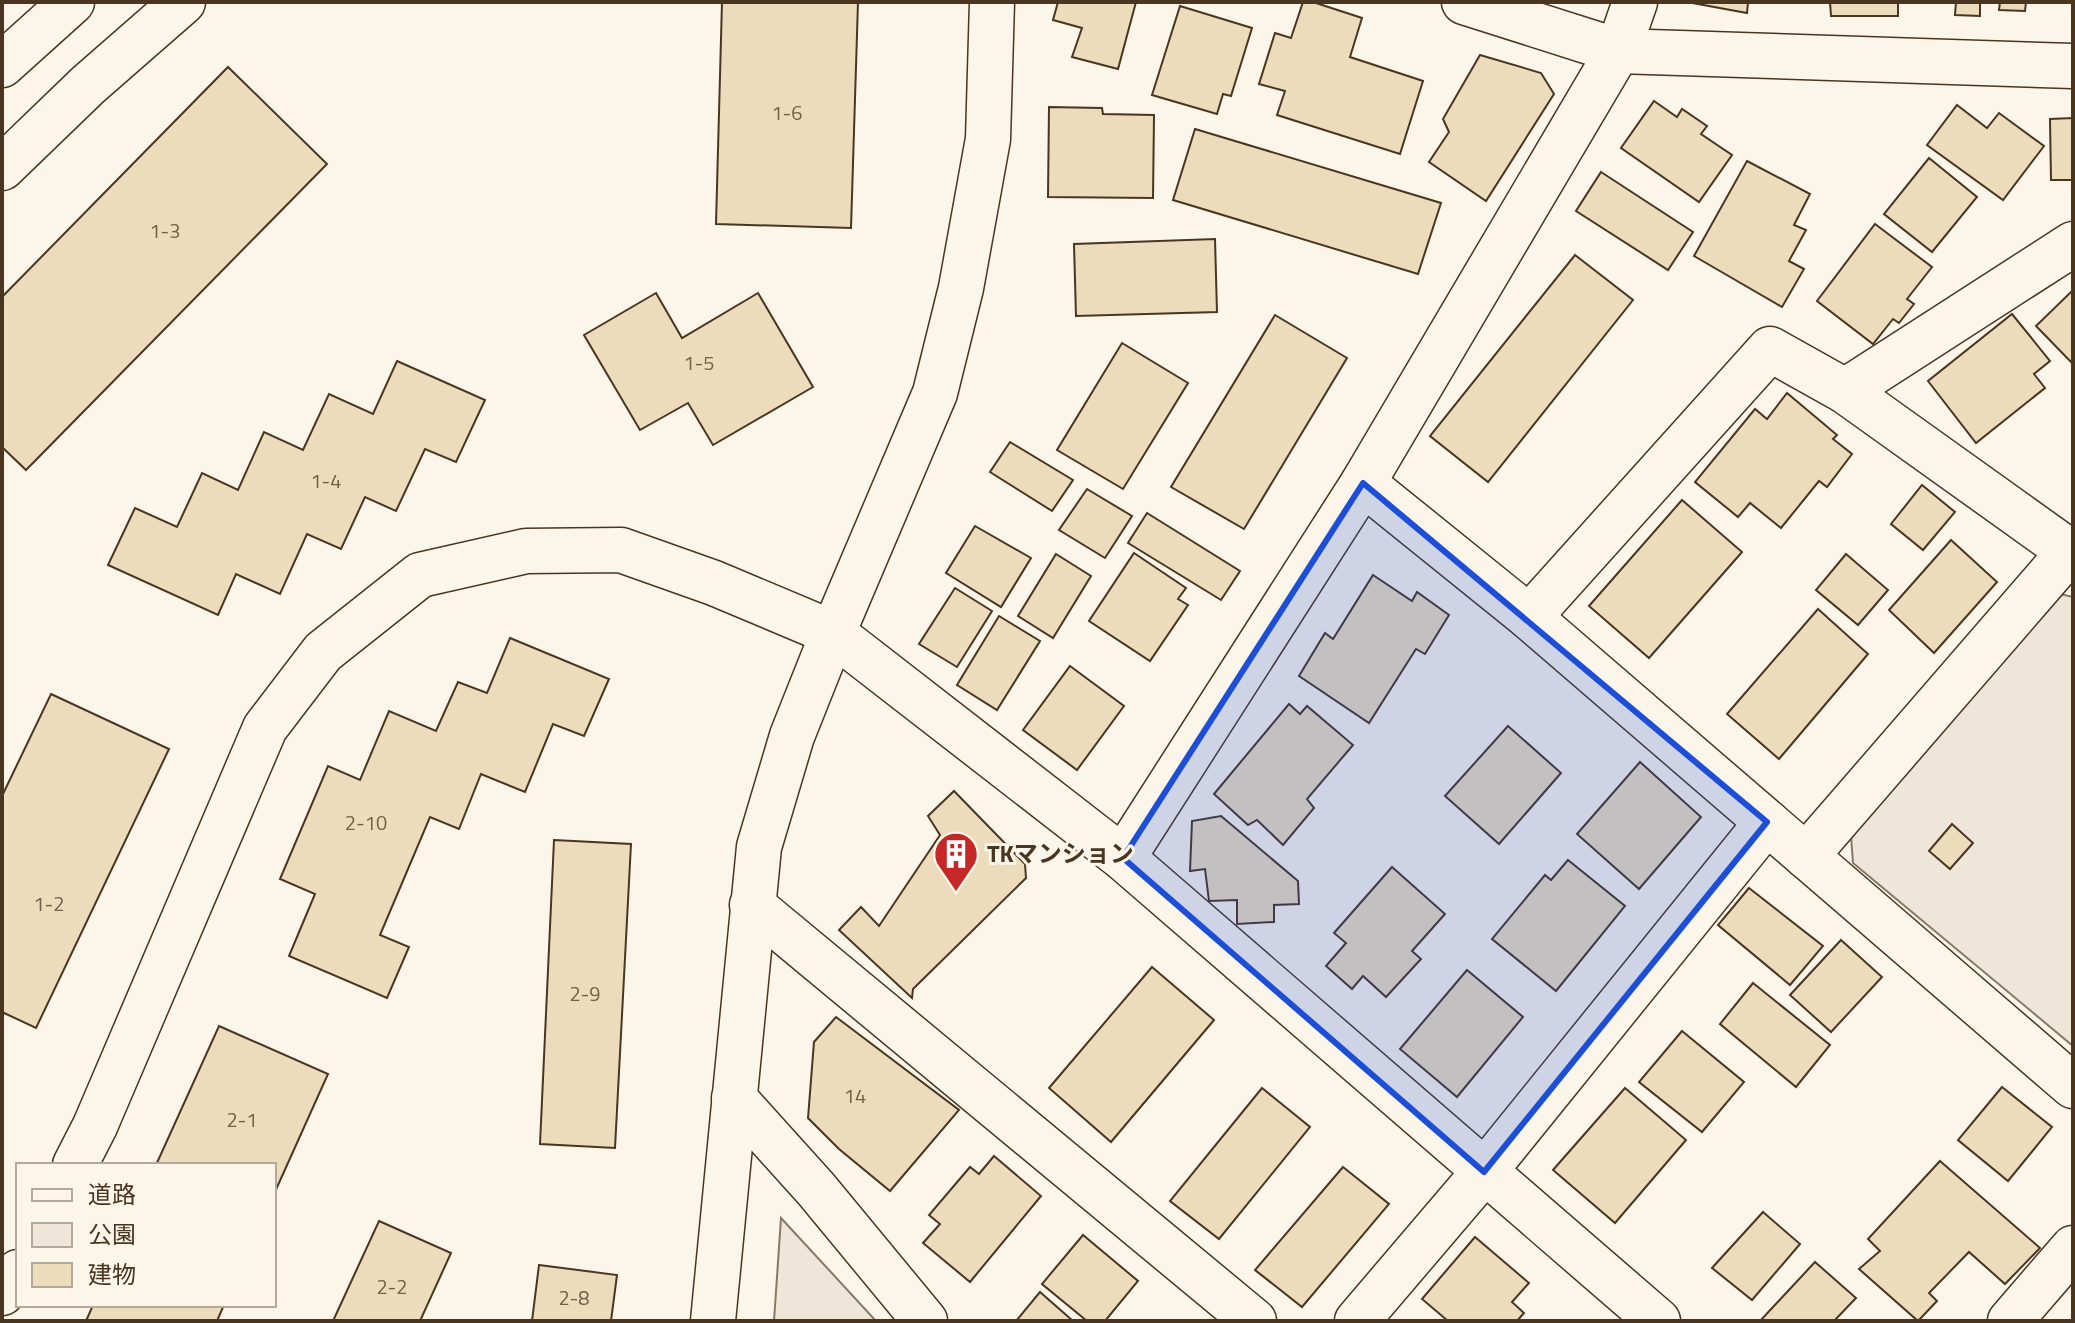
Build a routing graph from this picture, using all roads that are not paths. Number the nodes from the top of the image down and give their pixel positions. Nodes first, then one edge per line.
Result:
1 (72, 2) edge
2 (183, 2) edge
3 (992, 2) edge
4 (1464, 2) edge
5 (1635, 2) edge
6 (1618, 51) junction
7 (2, 65) edge
8 (2073, 66) edge
9 (2, 168) edge
10 (2073, 244) edge
11 (1845, 391) junction
12 (1363, 483) junction
13 (2071, 553) edge
14 (1529, 617) junction
15 (833, 633) junction
16 (1767, 822) junction
17 (1806, 856) junction
18 (1123, 858) junction
19 (752, 905) junction
20 (2073, 1086) edge
21 (734, 1098) junction
22 (76, 1163) edge
23 (1484, 1172) junction
24 (2073, 1248) edge
25 (16, 1275) edge
26 (2, 1293) edge
27 (713, 1321) edge
28 (925, 1321) edge
29 (1254, 1321) edge
30 (1357, 1321) edge
31 (1658, 1321) edge
32 (2010, 1321) edge

1 - 7 street
2 - 9 street
3 - 15 street
4 - 6 street
5 - 6 street
6 - 8 street
6 - 12 street
10 - 11 street
11 - 13 street
11 - 14 street
12 - 14 street
12 - 18 street
13 - 17 street
14 - 16 street
15 - 18 street
15 - 19 street
15 - 22 street
16 - 17 street
16 - 23 street
17 - 20 street
18 - 23 street
19 - 21 street
19 - 29 street
21 - 27 street
21 - 28 street
23 - 30 street
23 - 31 street
24 - 32 street
25 - 26 street

